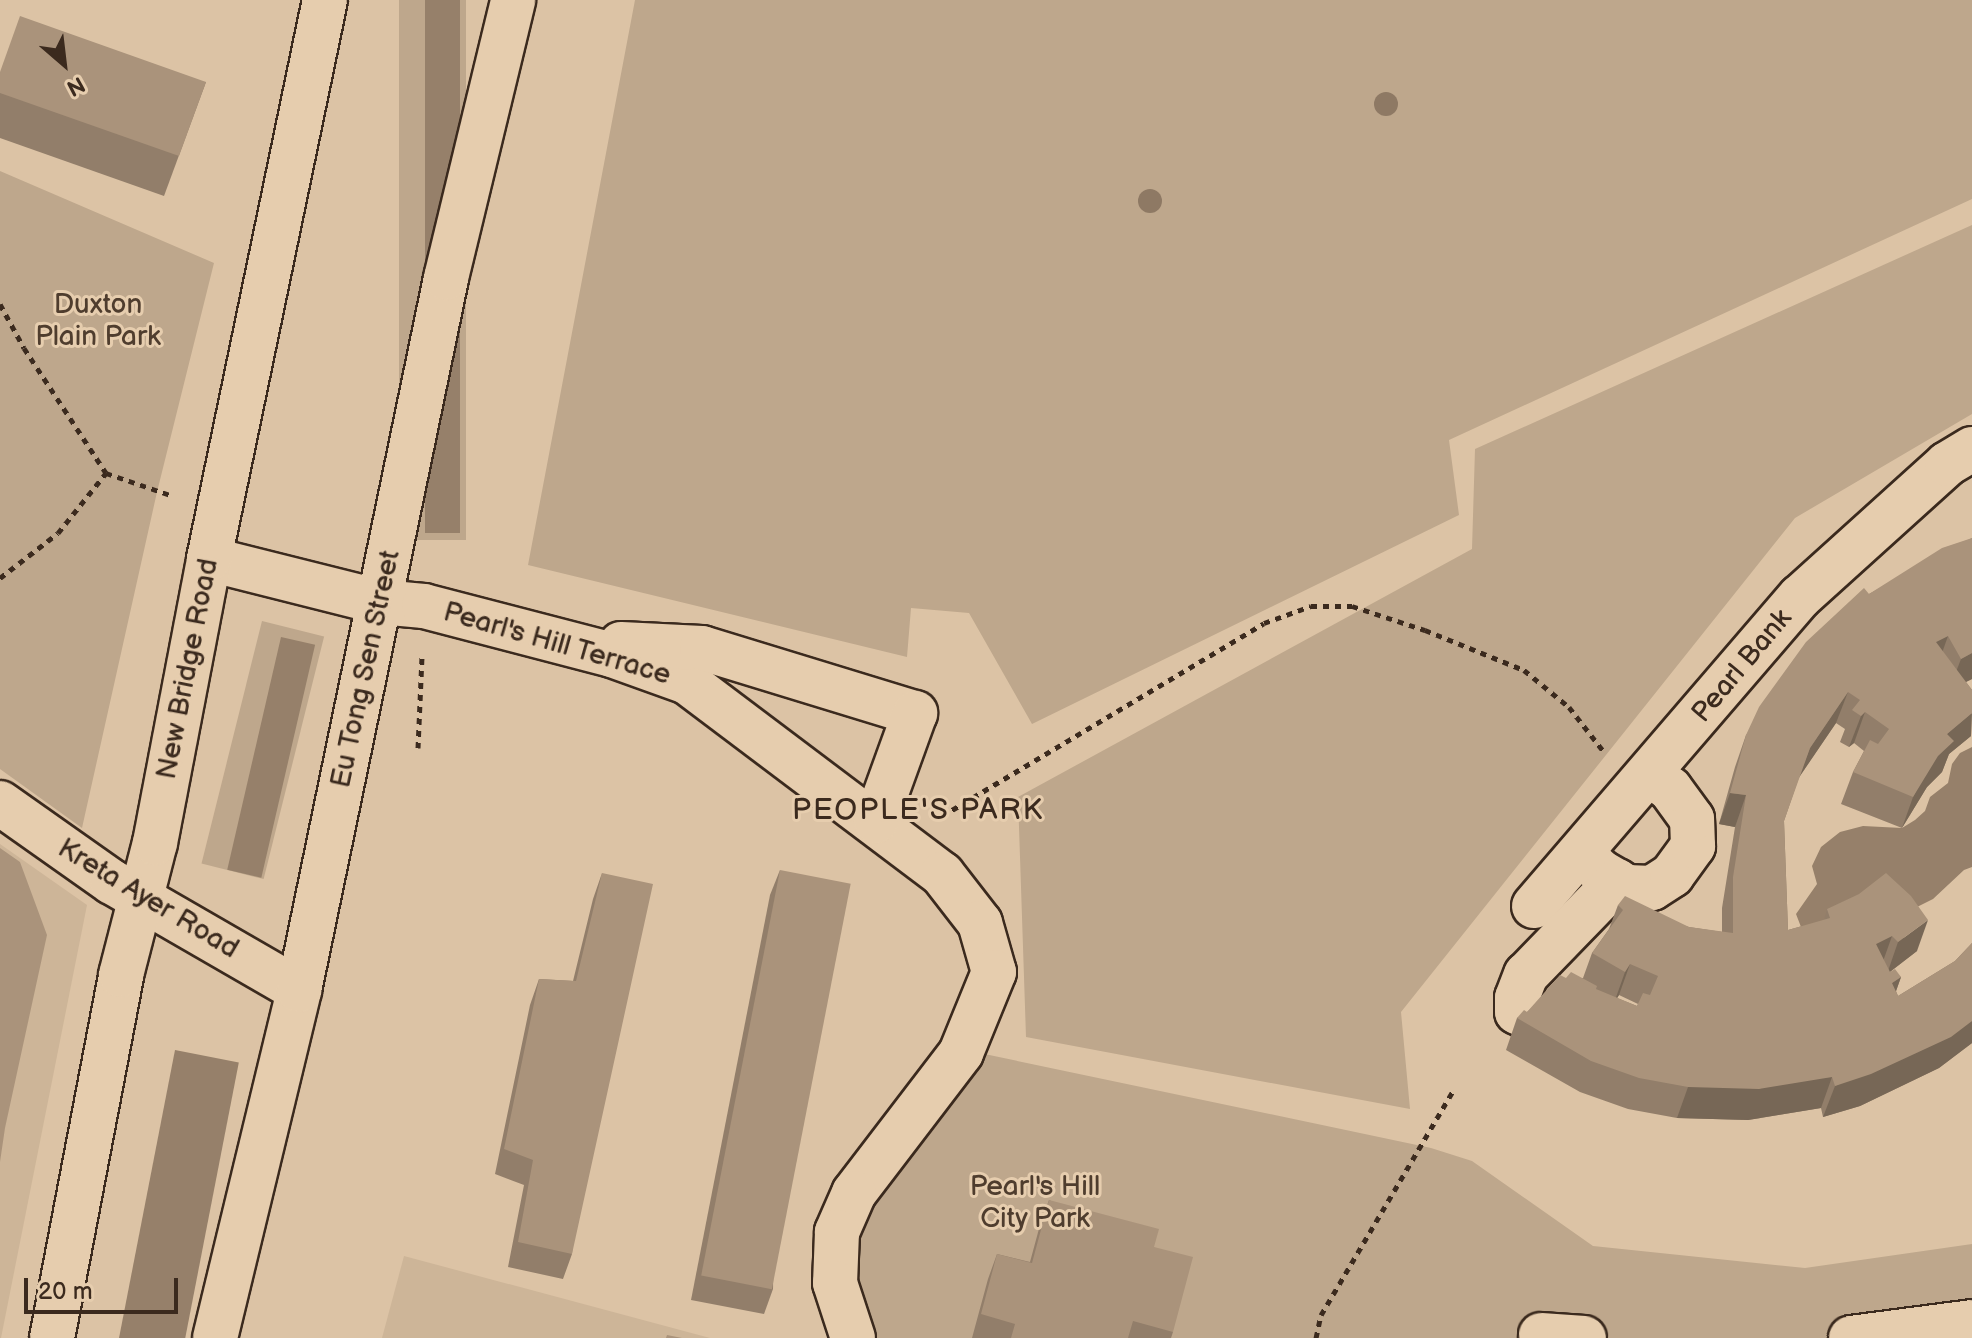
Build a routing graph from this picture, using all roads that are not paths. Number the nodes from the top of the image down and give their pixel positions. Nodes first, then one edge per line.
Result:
1 (325, 0) edge
2 (513, 0) edge
3 (1972, 449) edge
4 (209, 559) junction
5 (380, 602) junction
6 (558, 641) junction
7 (1641, 783) junction
8 (0, 803) edge
9 (886, 829) junction
10 (1581, 853) junction
11 (1617, 881) junction
12 (142, 901) junction
13 (1534, 906) dead end
14 (299, 990) junction
15 (1535, 1021) edge
16 (1972, 1322) edge
17 (1541, 1335) dead end
18 (52, 1338) edge
19 (215, 1338) edge
20 (853, 1338) edge
21 (1584, 1338) edge
22 (1851, 1338) edge

1 - 4 main road, New Bridge Road
2 - 5 main road, Eu Tong Sen Street
3 - 7 main road, Pearl Bank
4 - 5 main road, Pearl's Hill Terrace
4 - 12 main road, New Bridge Road
5 - 6 main road, Pearl's Hill Terrace
5 - 14 main road, Eu Tong Sen Street
6 - 9 main road, Pearl's Hill Terrace
6 - 9 main road
7 - 10 main road, Pearl Bank
7 - 11 main road
8 - 12 main road, Kreta Ayer Road
9 - 20 main road, Pearl's Hill Terrace
10 - 11 main road
10 - 13 main road, Pearl Bank
11 - 15 main road
12 - 14 main road, Kreta Ayer Road
12 - 18 main road, New Bridge Road
14 - 19 main road, Eu Tong Sen Street
16 - 22 main road
17 - 21 main road

